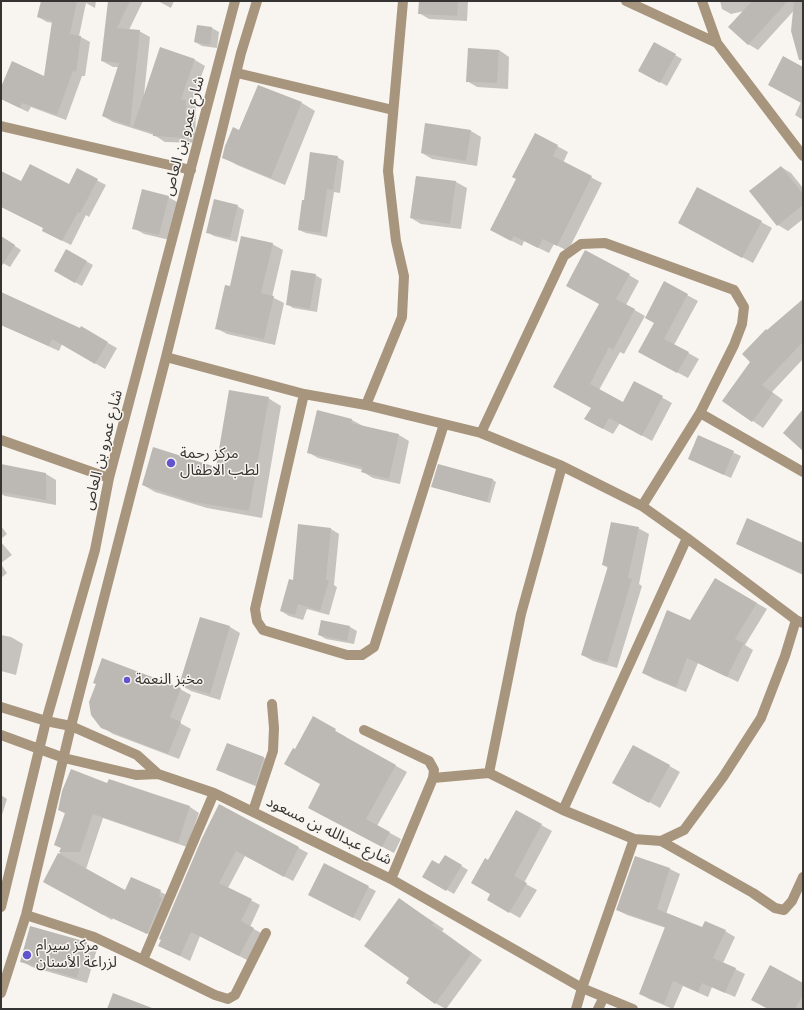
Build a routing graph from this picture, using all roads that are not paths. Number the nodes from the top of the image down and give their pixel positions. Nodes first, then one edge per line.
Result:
1 (235, 1) edge
2 (257, 1) edge
3 (403, 1) edge
4 (626, 1) edge
5 (702, 1) edge
6 (717, 43) junction
7 (236, 73) junction
8 (393, 110) junction
9 (1, 126) edge
10 (803, 156) edge
11 (191, 170) junction
12 (166, 357) junction
13 (304, 394) junction
14 (366, 405) junction
15 (700, 413) junction
16 (444, 424) junction
17 (481, 433) junction
18 (1, 440) edge
19 (562, 466) junction
20 (803, 472) edge
21 (110, 478) junction
22 (642, 506) junction
23 (687, 538) junction
24 (800, 622) edge
25 (272, 704) dead end
26 (1, 707) edge
27 (46, 721) junction
28 (71, 726) junction
29 (364, 730) dead end
30 (1, 735) edge
31 (39, 749) junction
32 (64, 758) junction
33 (489, 773) junction
34 (158, 774) junction
35 (433, 778) junction
36 (214, 793) junction
37 (563, 810) junction
38 (253, 811) junction
39 (634, 839) junction
40 (661, 841) junction
41 (803, 877) edge
42 (391, 879) junction
43 (1, 907) edge
44 (26, 915) junction
45 (266, 933) dead end
46 (143, 960) junction
47 (582, 988) junction
48 (1, 993) edge
49 (604, 997) junction
50 (576, 1009) edge
51 (598, 1009) edge
52 (633, 1009) edge

1 - 11 street, شارع عمرو بن العاص
2 - 7 street
3 - 8 street
4 - 6 street
5 - 6 street
6 - 10 street
7 - 8 street
7 - 12 street
8 - 14 street
9 - 11 street
11 - 21 street, شارع عمرو بن العاص
12 - 13 street
12 - 28 street
13 - 14 street
13 - 16 street
14 - 16 street
15 - 17 street
15 - 20 street
15 - 22 street
16 - 17 street
17 - 19 street
18 - 21 street
19 - 22 street
19 - 33 street
21 - 27 street, شارع عمرو بن العاص
22 - 23 street
23 - 24 street
23 - 37 street
24 - 40 street
25 - 38 street
26 - 27 street, شارع عبدالله بن مسعود
27 - 28 street, شارع عبدالله بن مسعود
27 - 31 street, شارع عمرو بن العاص
28 - 32 street
28 - 34 street, شارع عبدالله بن مسعود
29 - 35 street
30 - 31 street
31 - 32 street
31 - 43 street, شارع عمرو بن العاص
32 - 34 street
32 - 44 street
33 - 35 street
33 - 37 street
34 - 36 street, شارع عبدالله بن مسعود
35 - 42 street
36 - 38 street, شارع عبدالله بن مسعود
36 - 46 street
37 - 39 street
38 - 42 street, شارع عبدالله بن مسعود
39 - 40 street
39 - 47 street
40 - 41 street
42 - 47 street, شارع عبدالله بن مسعود
44 - 46 street
44 - 48 street
45 - 46 street
47 - 49 street, شارع عبدالله بن مسعود
47 - 50 street
49 - 51 street
49 - 52 street, شارع عبدالله بن مسعود

